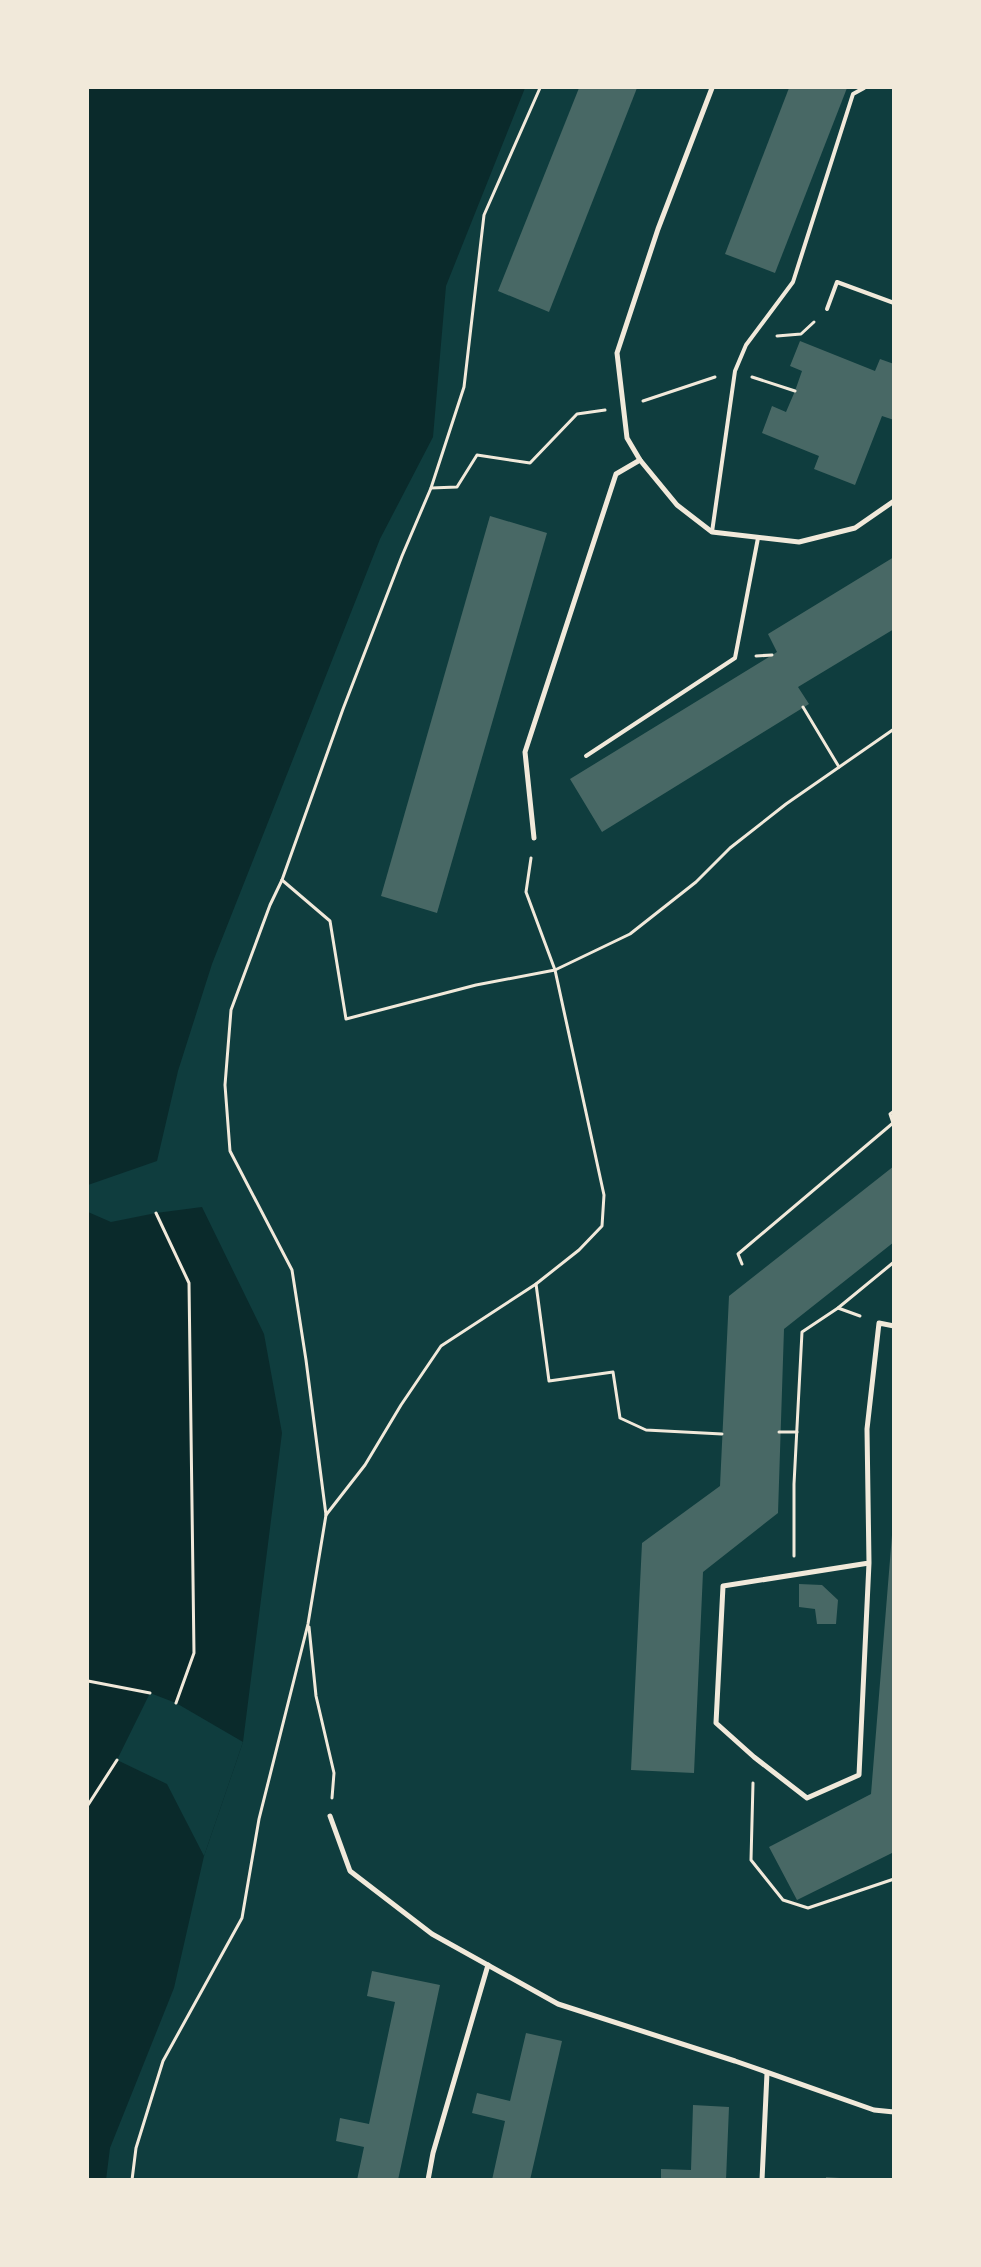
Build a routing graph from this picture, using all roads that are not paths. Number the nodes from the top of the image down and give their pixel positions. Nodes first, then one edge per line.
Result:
1 (712, 88) edge
2 (864, 88) edge
3 (894, 303) edge
4 (827, 309) road end
5 (640, 460) junction
6 (894, 501) edge
7 (712, 532) junction
8 (758, 538) junction
9 (586, 756) dead end
10 (534, 838) road end
11 (894, 1326) edge
12 (868, 1563) junction
13 (330, 1816) road end
14 (488, 1965) junction
15 (766, 2073) junction
16 (894, 2112) edge
17 (428, 2180) edge
18 (762, 2180) edge

1 - 5 street
2 - 7 lane
3 - 4 lane
5 - 7 street
5 - 10 street
6 - 8 street
7 - 8 street
8 - 9 lane
11 - 12 street
12 - 12 street
13 - 14 street
14 - 15 street
14 - 17 street
15 - 16 street
15 - 18 street

